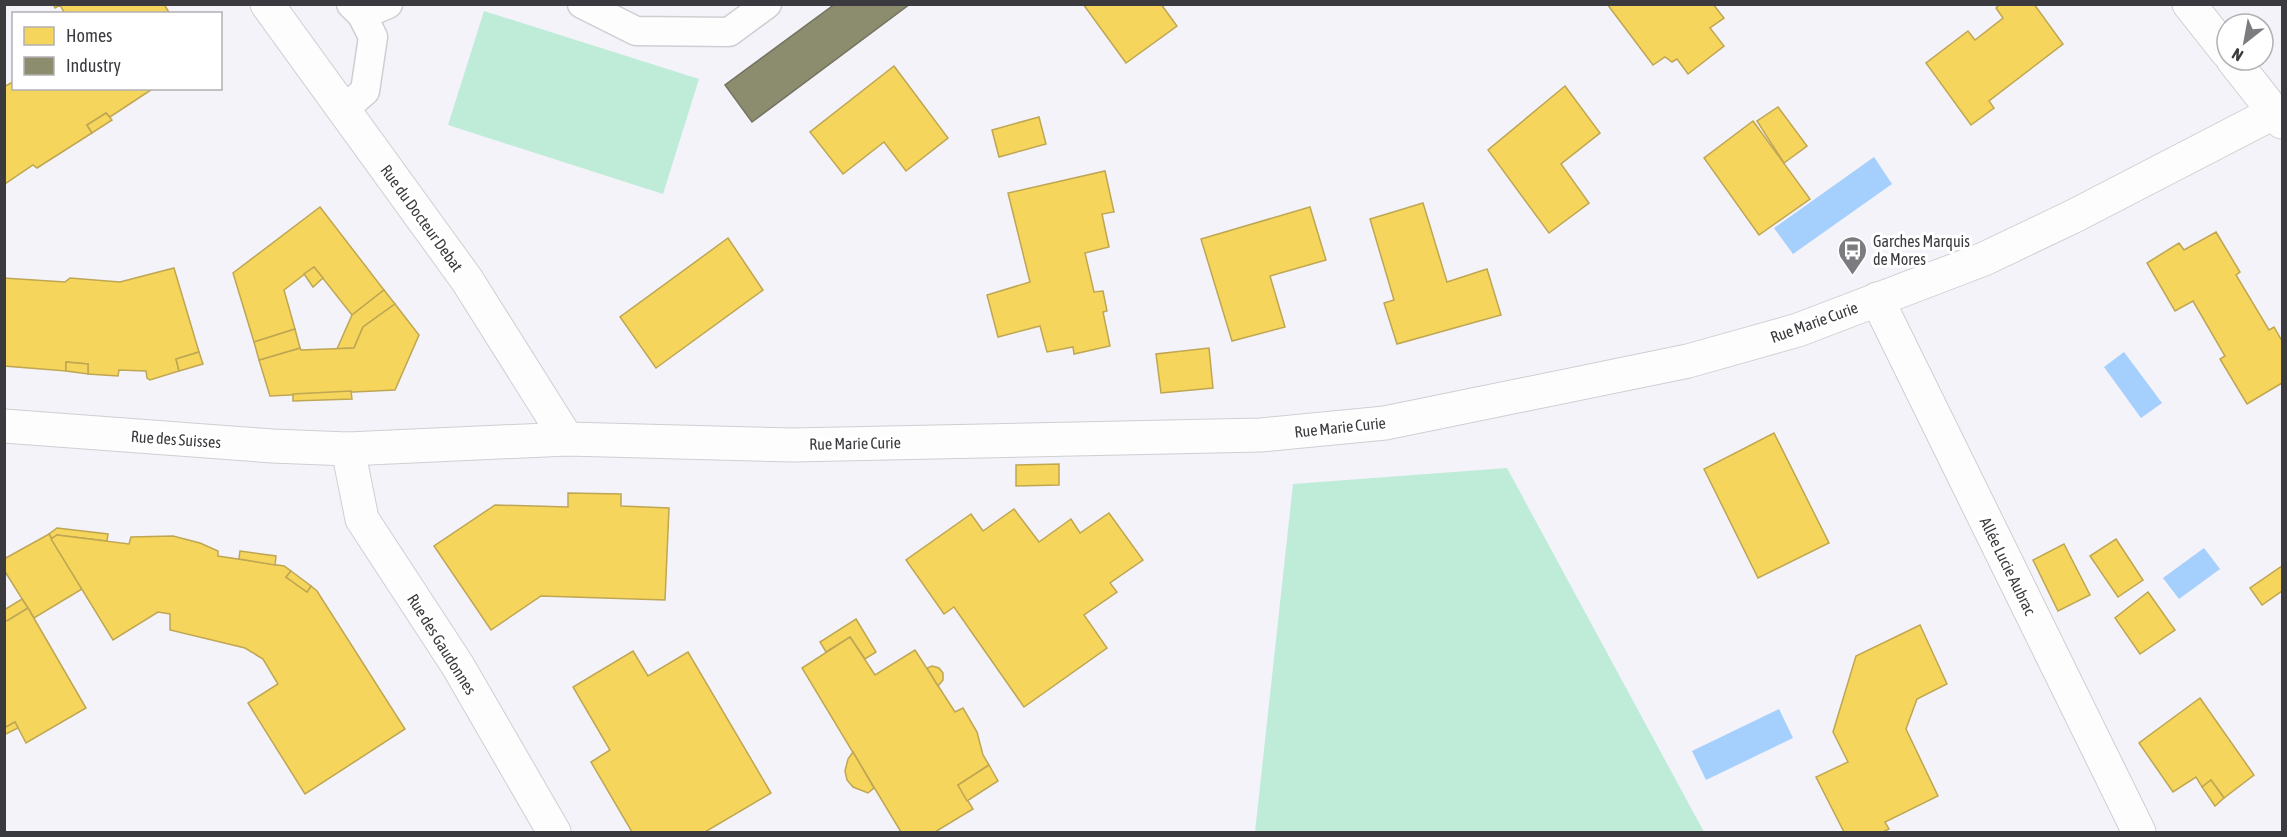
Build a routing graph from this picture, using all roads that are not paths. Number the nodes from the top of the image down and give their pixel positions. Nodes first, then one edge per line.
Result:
1 (267, 4) edge
2 (388, 4) edge
3 (582, 4) edge
4 (767, 4) edge
5 (2189, 4) edge
6 (356, 10) edge
7 (2215, 37) edge
8 (2243, 72) edge
9 (344, 109) junction
10 (2279, 117) edge
11 (1877, 299) junction
12 (4, 426) edge
13 (567, 439) junction
14 (348, 449) junction
15 (554, 832) edge
16 (2139, 832) edge

1 - 9 street, Rue du Docteur Debat
2 - 6 lane
3 - 4 lane
5 - 7 street
6 - 9 lane
8 - 10 street
9 - 13 street, Rue du Docteur Debat
10 - 11 street, Rue Marie Curie
11 - 13 street, Rue Marie Curie
11 - 16 street, Allée Lucie Aubrac
12 - 14 street, Rue des Suisses
13 - 14 street, Rue Marie Curie
14 - 15 street, Rue des Gaudonnes

